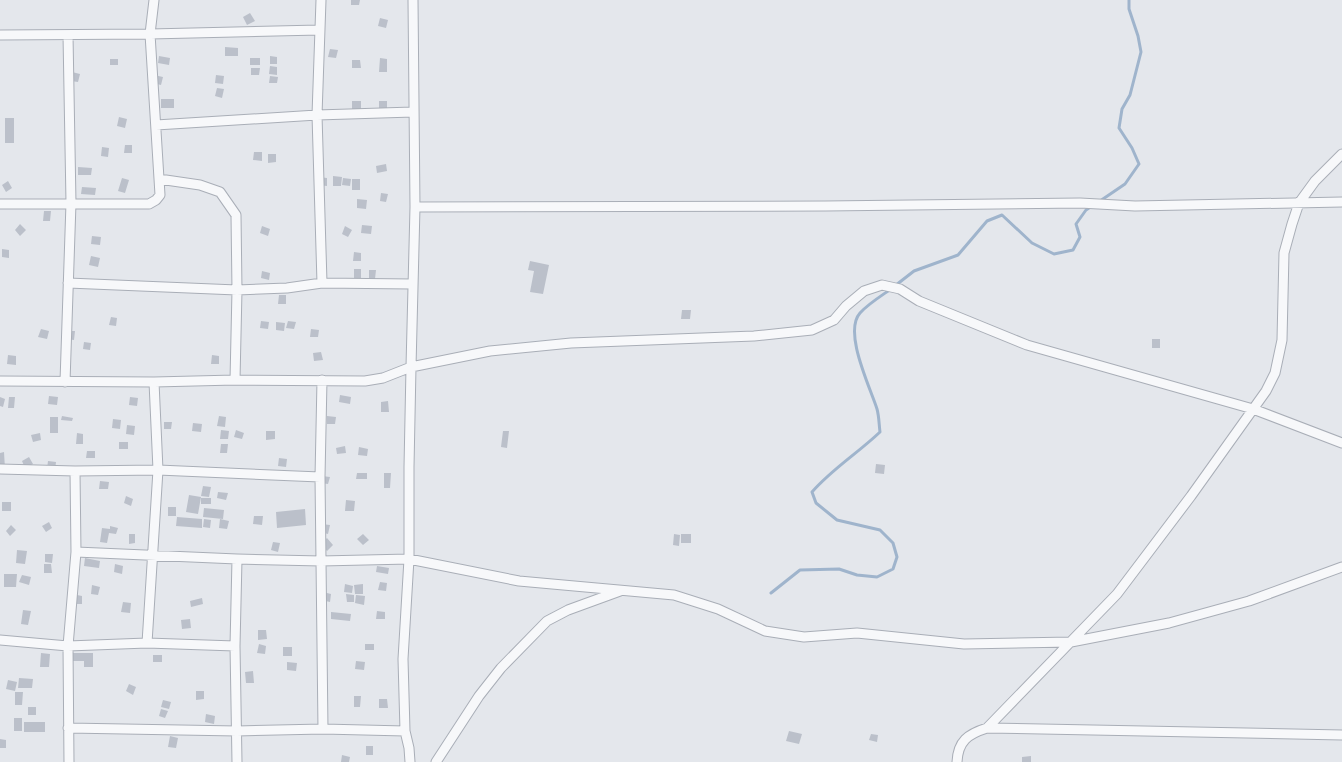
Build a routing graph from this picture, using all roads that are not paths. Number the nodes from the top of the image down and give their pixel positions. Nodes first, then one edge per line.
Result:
1 (154, 0) edge
2 (321, 0) edge
3 (413, 0) edge
4 (319, 30) junction
5 (150, 34) junction
6 (0, 35) edge
7 (68, 35) junction
8 (414, 112) junction
9 (317, 115) junction
10 (156, 125) junction
11 (1342, 154) edge
12 (159, 179) junction
13 (1342, 202) edge
14 (71, 203) junction
15 (1299, 203) junction
16 (0, 204) edge
17 (415, 207) junction
18 (68, 283) junction
19 (322, 283) junction
20 (412, 284) junction
21 (237, 290) junction
22 (411, 367) junction
23 (235, 380) junction
24 (322, 380) junction
25 (0, 381) edge
26 (64, 382) junction
27 (154, 382) junction
28 (1254, 409) junction
29 (1342, 443) edge
30 (0, 469) edge
31 (158, 470) junction
32 (75, 471) junction
33 (320, 477) junction
34 (76, 552) junction
35 (152, 555) junction
36 (237, 559) junction
37 (409, 559) junction
38 (321, 561) junction
39 (1342, 567) edge
40 (623, 590) junction
41 (0, 640) edge
42 (1071, 642) junction
43 (147, 643) junction
44 (68, 646) junction
45 (234, 646) junction
46 (68, 728) junction
47 (987, 728) junction
48 (323, 729) junction
49 (237, 731) junction
50 (405, 731) junction
51 (1342, 735) edge
52 (69, 762) edge
53 (237, 762) edge
54 (410, 762) edge
55 (436, 762) edge
56 (957, 762) edge

1 - 5 street
2 - 4 street
3 - 8 street
4 - 5 street
4 - 9 street
5 - 7 street
5 - 10 street
6 - 7 street
7 - 14 street
8 - 9 street
8 - 17 street
9 - 10 street
9 - 19 street
10 - 12 street
11 - 15 street
12 - 14 street
12 - 21 street
13 - 15 street
14 - 16 street
14 - 18 street
15 - 17 street
15 - 28 street
17 - 20 street
18 - 21 street
18 - 26 street
19 - 20 street
19 - 21 street
20 - 22 street
21 - 23 street
22 - 24 street
22 - 28 street
22 - 37 street
23 - 24 street
23 - 27 street
24 - 33 street
25 - 26 street
26 - 27 street
27 - 31 street
28 - 29 street
28 - 42 street
30 - 32 street
31 - 32 street
31 - 33 street
31 - 35 street
32 - 34 street
33 - 38 street
34 - 35 street
34 - 44 street
35 - 36 street
35 - 43 street
36 - 38 street
36 - 45 street
37 - 38 street
37 - 40 street
37 - 50 street
38 - 48 street
39 - 42 street
40 - 42 street
40 - 55 street
41 - 44 street
42 - 47 street
43 - 44 street
43 - 45 street
44 - 46 street
45 - 49 street
46 - 49 street
46 - 52 street
47 - 51 street
47 - 56 street
48 - 49 street
48 - 50 street
49 - 53 street
50 - 54 street

